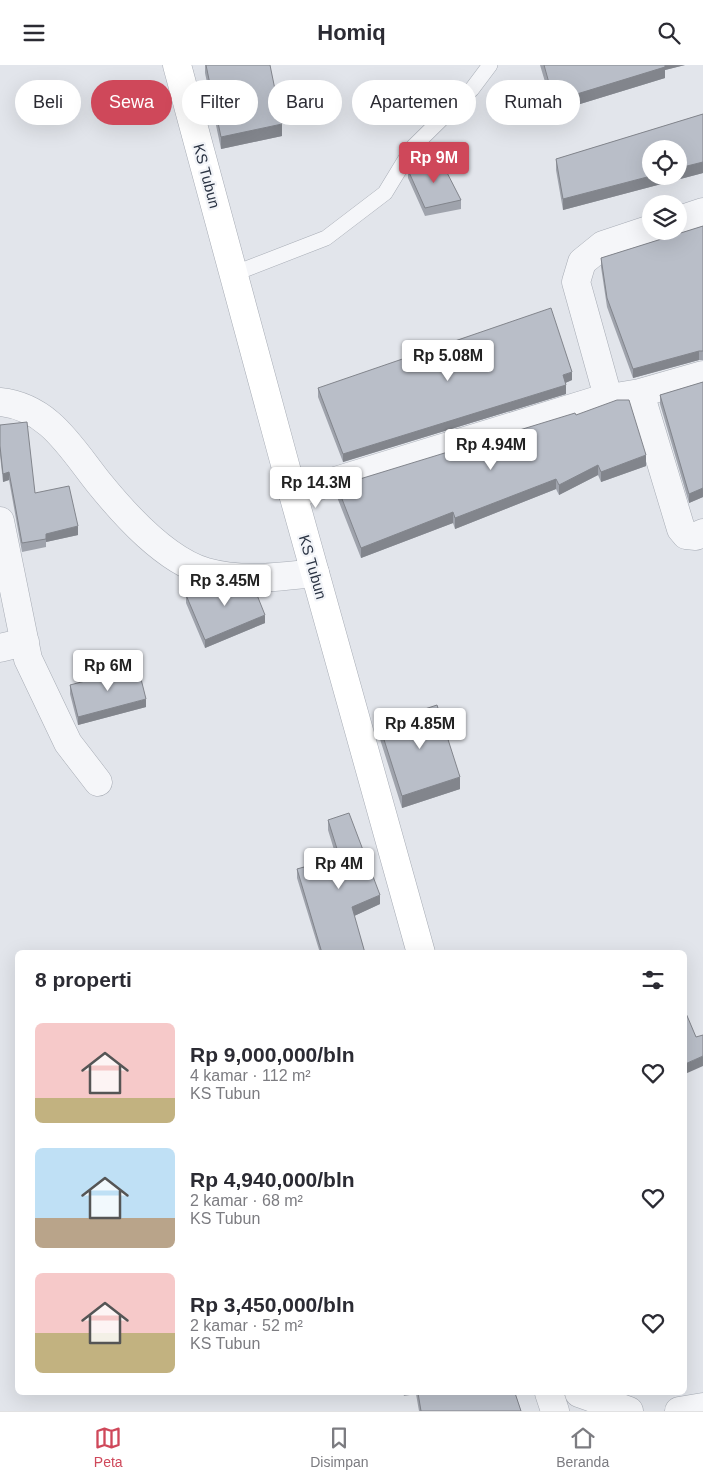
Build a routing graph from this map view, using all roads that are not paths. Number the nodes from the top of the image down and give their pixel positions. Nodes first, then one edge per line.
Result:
1 (177, 65) edge
2 (490, 65) edge
3 (703, 212) edge
4 (687, 217) edge
5 (642, 232) edge
6 (234, 275) junction
7 (703, 375) edge
8 (640, 393) junction
9 (608, 397) junction
10 (0, 402) edge
11 (293, 494) junction
12 (0, 521) edge
13 (703, 533) edge
14 (315, 573) junction
15 (13, 645) edge
16 (98, 782) dead end
17 (420, 950) edge
18 (550, 1395) edge
19 (585, 1395) edge
20 (703, 1407) edge
21 (555, 1411) edge
22 (629, 1411) edge
23 (679, 1411) edge

1 - 6 main road, KS Tubun
2 - 6 lane
3 - 4 street
5 - 9 street
6 - 11 main road, KS Tubun
7 - 8 street
8 - 9 street
8 - 13 street
9 - 11 street
10 - 14 street
11 - 14 main road, KS Tubun
12 - 15 street
14 - 17 main road, KS Tubun
15 - 16 street
18 - 21 street
19 - 22 street
20 - 23 street

